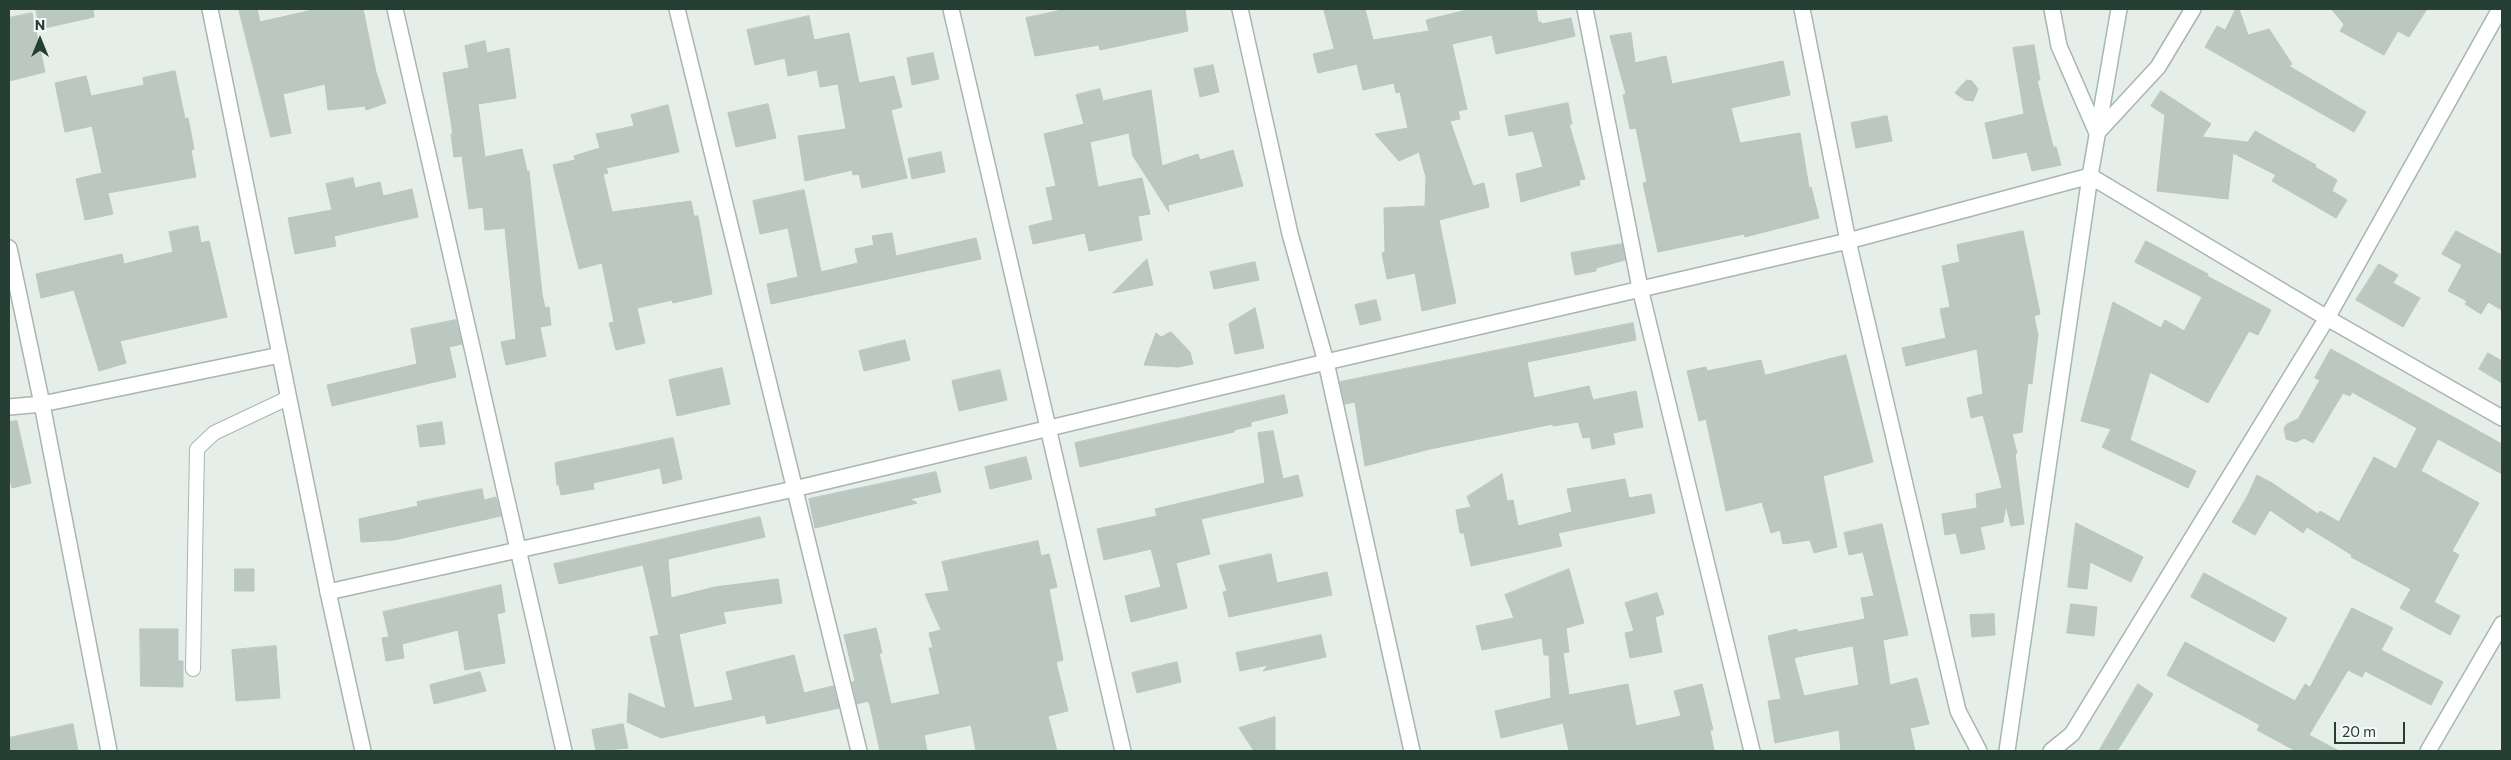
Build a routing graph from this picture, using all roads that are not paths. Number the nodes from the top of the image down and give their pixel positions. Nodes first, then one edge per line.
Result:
1 (210, 9) edge
2 (395, 9) edge
3 (677, 9) edge
4 (951, 9) edge
5 (1240, 9) edge
6 (1586, 9) edge
7 (1802, 9) edge
8 (2052, 9) edge
9 (2119, 9) edge
10 (2193, 9) edge
11 (2500, 9) edge
12 (2097, 133) junction
13 (2090, 176) junction
14 (1848, 241) junction
15 (9, 248) edge
16 (1640, 288) junction
17 (2327, 318) junction
18 (280, 355) junction
19 (1326, 362) junction
20 (288, 398) junction
21 (42, 404) junction
22 (9, 407) edge
23 (2502, 418) edge
24 (1048, 428) junction
25 (794, 489) junction
26 (517, 548) junction
27 (328, 592) junction
28 (2502, 624) edge
29 (193, 669) dead end
30 (109, 751) edge
31 (362, 751) edge
32 (564, 751) edge
33 (859, 751) edge
34 (1123, 751) edge
35 (1412, 751) edge
36 (1752, 751) edge
37 (1980, 751) edge
38 (2007, 751) edge
39 (2051, 751) edge
40 (2428, 751) edge

1 - 18 street
2 - 26 street
3 - 25 street
4 - 24 street
5 - 19 street
6 - 16 street
7 - 14 street
8 - 12 street
9 - 12 street
10 - 12 street
11 - 17 street
12 - 13 street
13 - 14 street
13 - 17 street
13 - 38 street
14 - 16 street
14 - 37 street
15 - 21 street
16 - 19 street
16 - 36 street
17 - 23 street
17 - 39 street
18 - 20 street
18 - 21 street
19 - 24 street
19 - 35 street
20 - 27 street
20 - 29 lane
21 - 22 street
21 - 30 street
24 - 25 street
24 - 34 street
25 - 26 street
25 - 33 street
26 - 27 street
26 - 32 street
27 - 31 street
28 - 40 street

